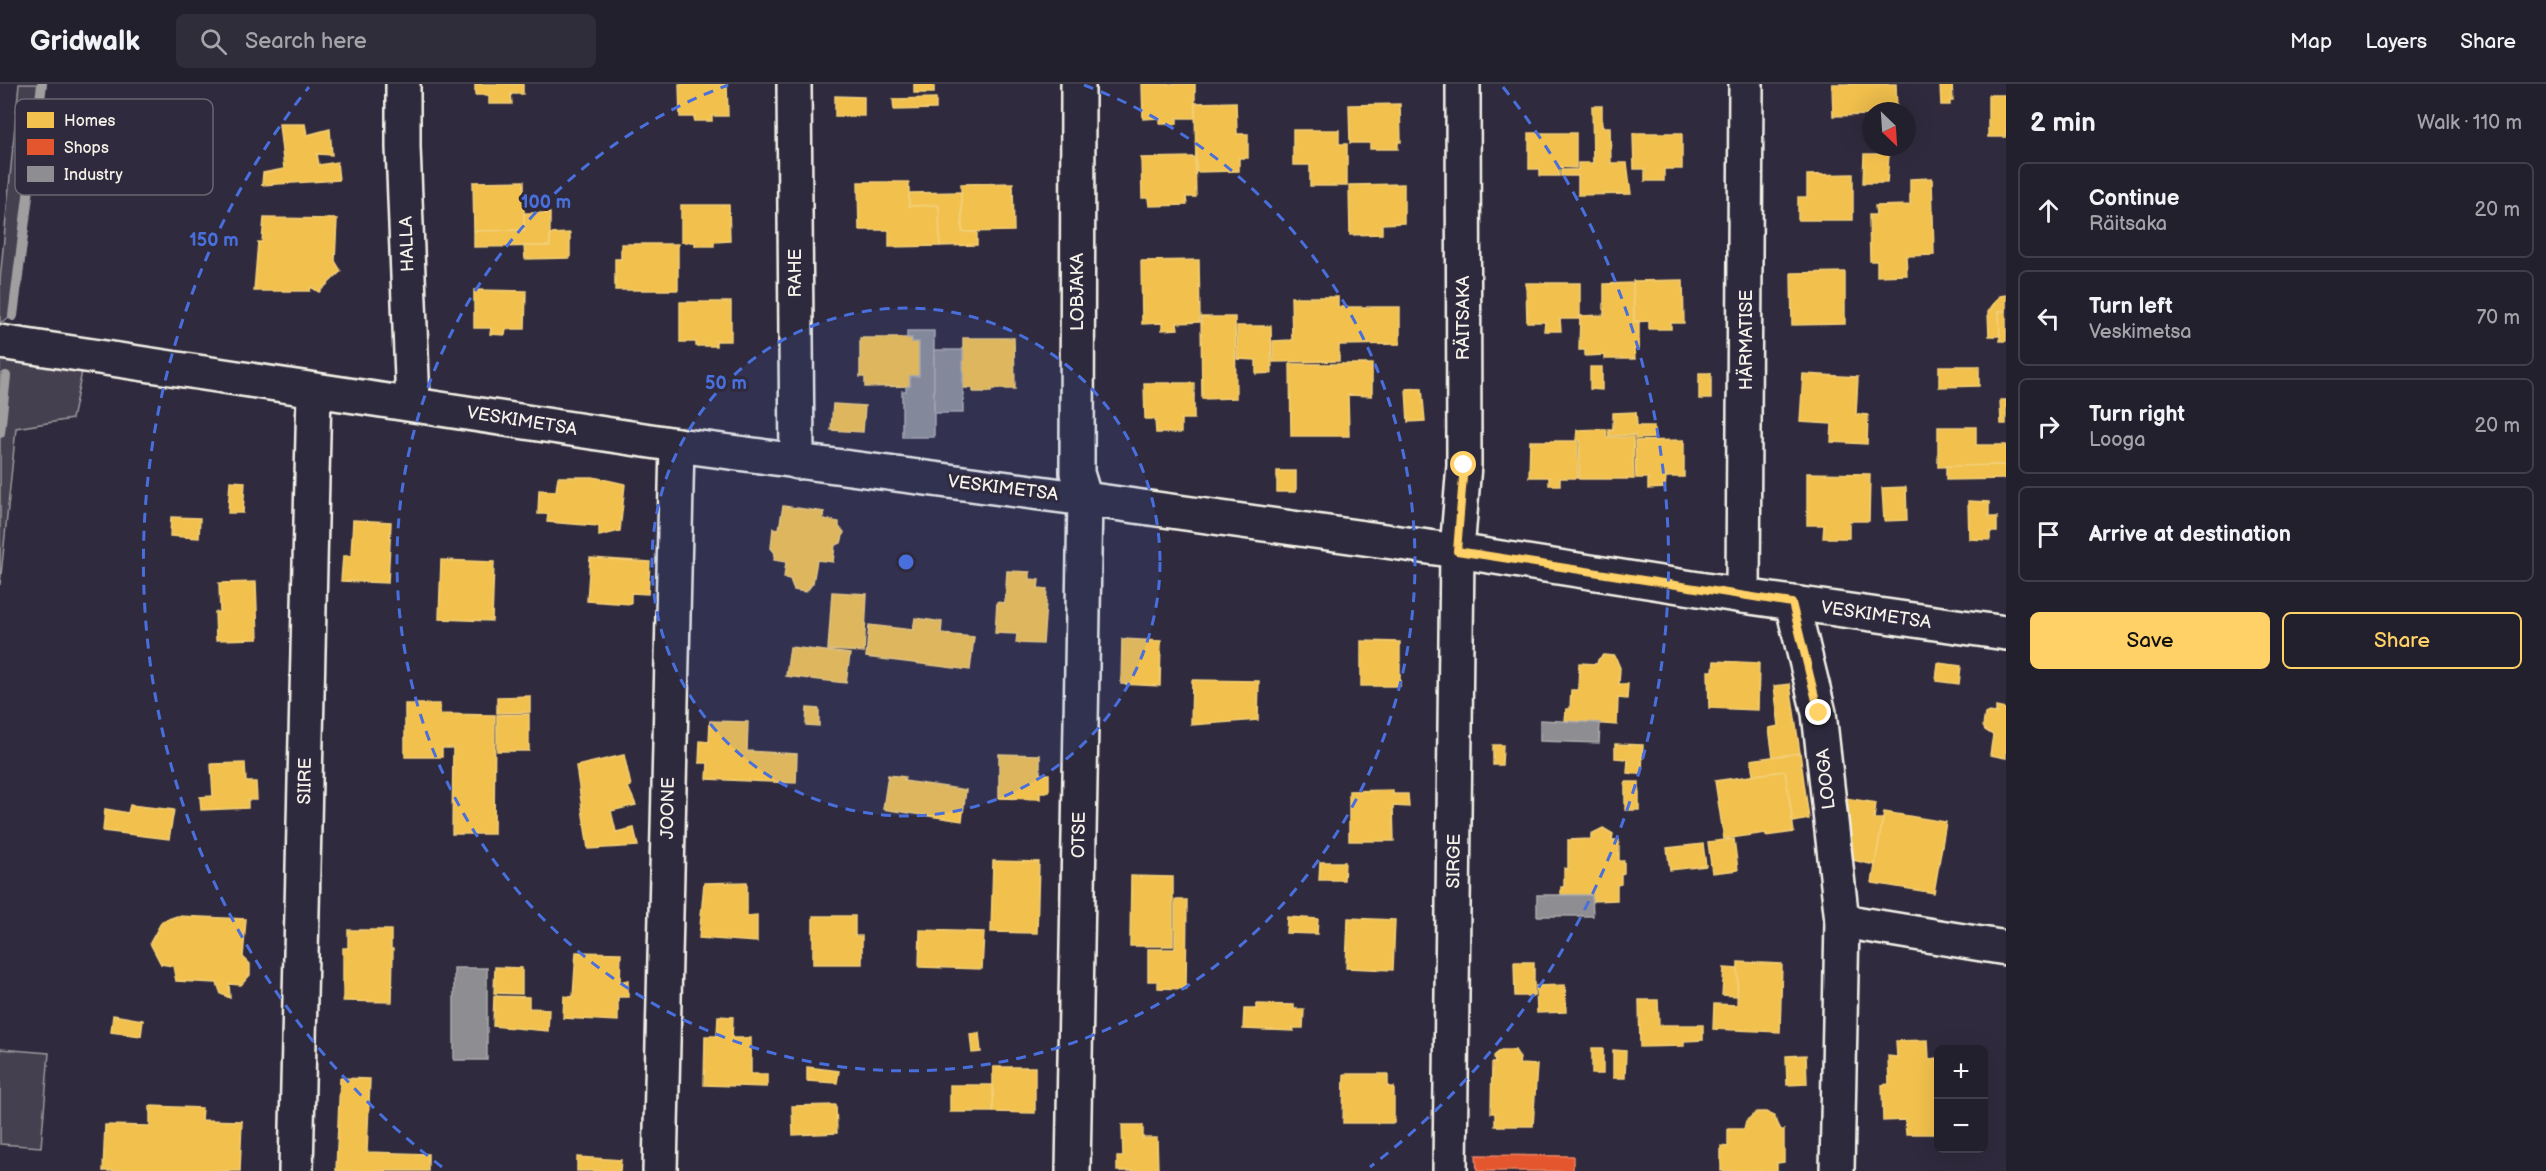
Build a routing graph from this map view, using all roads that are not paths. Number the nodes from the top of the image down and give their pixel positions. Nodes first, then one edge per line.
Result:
1 (403, 84) edge
2 (794, 84) edge
3 (1078, 84) edge
4 (1463, 84) edge
5 (1746, 84) edge
6 (0, 342) edge
7 (314, 391) junction
8 (413, 404) junction
9 (677, 445) junction
10 (797, 462) junction
11 (1085, 499) junction
12 (1457, 551) junction
13 (1743, 596) junction
14 (1792, 603) junction
15 (2006, 633) edge
16 (1842, 921) junction
17 (2006, 948) edge
18 (296, 1171) edge
19 (660, 1171) edge
20 (1073, 1171) edge
21 (1450, 1171) edge
22 (1837, 1171) edge

1 - 8 street, HALLA
2 - 10 street, RAHE
3 - 11 street, LOBJAKA
4 - 12 street, RÄITSAKA
5 - 13 street, HÄRMATISE
6 - 7 street, VESKIMETSA
7 - 8 street, VESKIMETSA
7 - 18 street, SIIRE
8 - 9 street, VESKIMETSA
9 - 10 street, VESKIMETSA
9 - 19 street, JOONE
10 - 11 street, VESKIMETSA
11 - 12 street, VESKIMETSA
11 - 20 street, OTSE
12 - 13 street, VESKIMETSA
12 - 21 street, SIRGE
13 - 14 street, VESKIMETSA
14 - 15 street, VESKIMETSA
14 - 16 street, LOOGA
16 - 17 street
16 - 22 street, LOOGA

